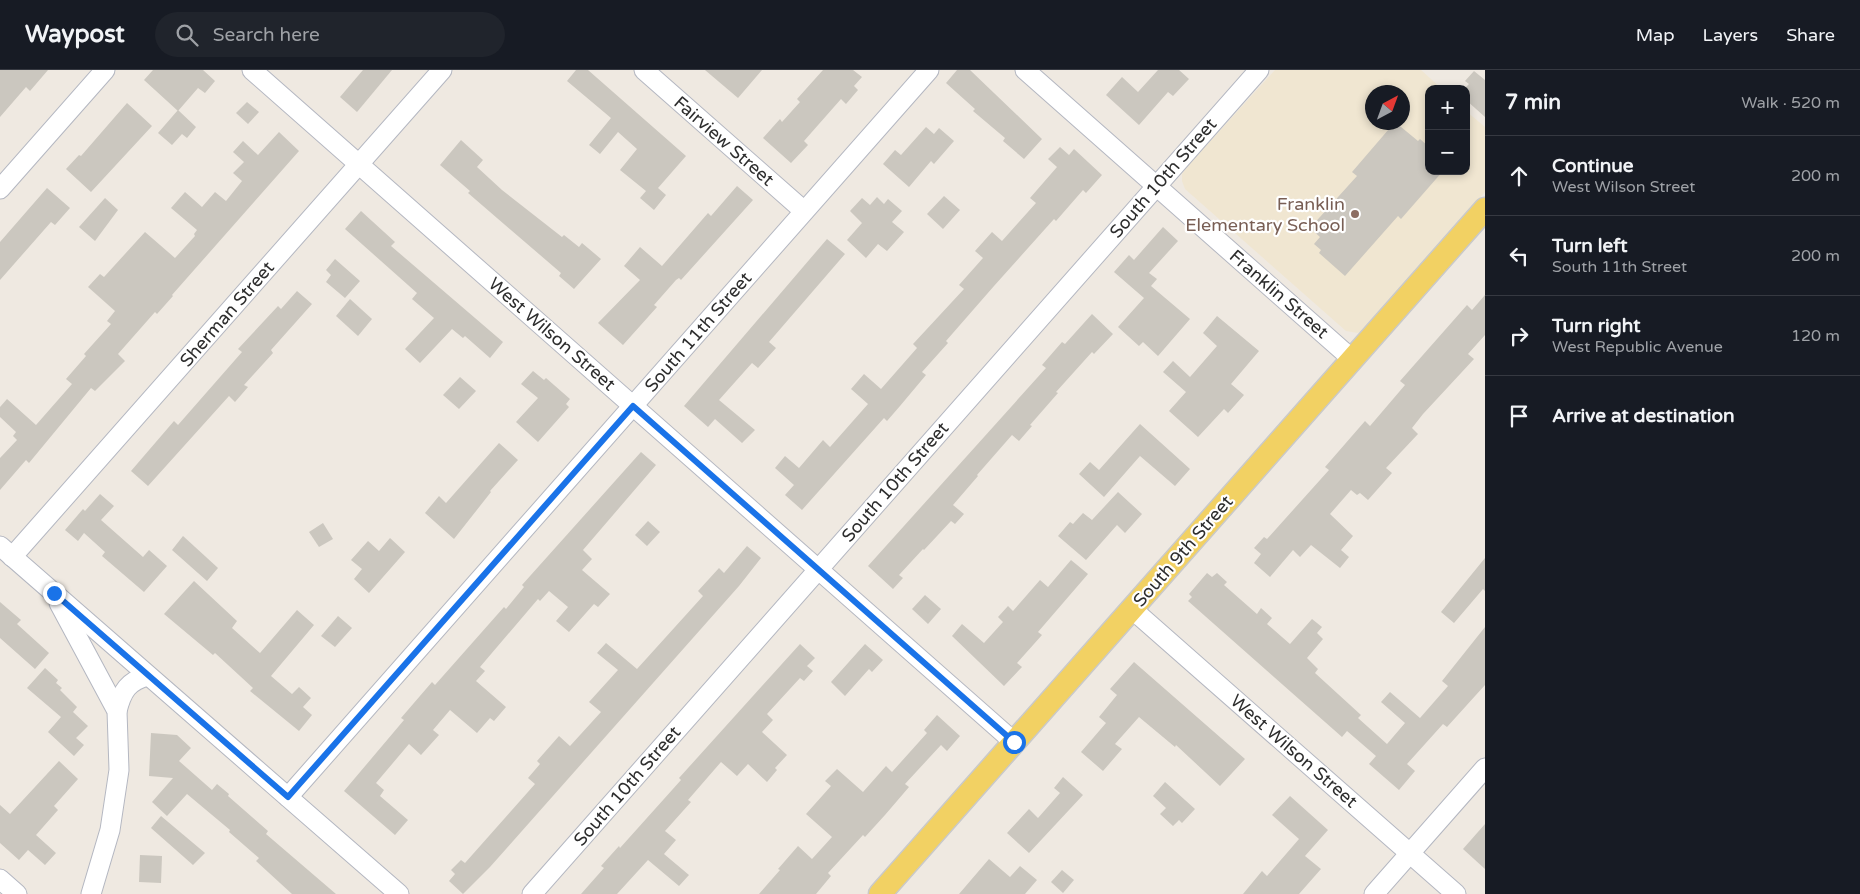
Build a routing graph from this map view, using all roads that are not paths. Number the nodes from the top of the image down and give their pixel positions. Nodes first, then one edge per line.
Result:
1 (105, 70) edge
2 (252, 70) edge
3 (442, 70) edge
4 (644, 70) edge
5 (929, 70) edge
6 (1025, 70) edge
7 (1258, 70) edge
8 (359, 164) junction
9 (1156, 186) junction
10 (0, 189) edge
11 (1485, 209) edge
12 (804, 211) junction
13 (1352, 359) junction
14 (633, 406) junction
15 (6, 552) edge
16 (818, 569) junction
17 (54, 593) junction
18 (1132, 609) junction
19 (148, 676) junction
20 (117, 711) junction
21 (1014, 742) junction
22 (1485, 768) edge
23 (288, 797) junction
24 (1410, 853) junction
25 (0, 879) edge
26 (17, 894) edge
27 (92, 894) edge
28 (399, 894) edge
29 (532, 894) edge
30 (880, 894) edge
31 (1374, 894) edge
32 (1456, 894) edge

1 - 10 street
2 - 8 street, West Wilson Street
3 - 8 street, Sherman Street
4 - 12 street, Fairview Street
5 - 12 street, South 11th Street
6 - 9 street, Franklin Street
7 - 9 street, South 10th Street
8 - 14 street, West Wilson Street
8 - 15 street, Sherman Street
9 - 13 street, Franklin Street
9 - 16 street, South 10th Street
11 - 13 main road, South 9th Street
12 - 14 street, South 11th Street
13 - 18 main road, South 9th Street
14 - 16 street, West Wilson Street
14 - 23 street, South 11th Street
15 - 17 street
16 - 21 street, West Wilson Street
16 - 29 street, South 10th Street
17 - 19 street
17 - 20 street
18 - 21 main road, South 9th Street
18 - 24 street, West Wilson Street
19 - 20 street
19 - 23 street
20 - 27 street
21 - 30 main road, South 9th Street
22 - 24 street
23 - 28 street
24 - 31 street
24 - 32 street, West Wilson Street
25 - 26 street

